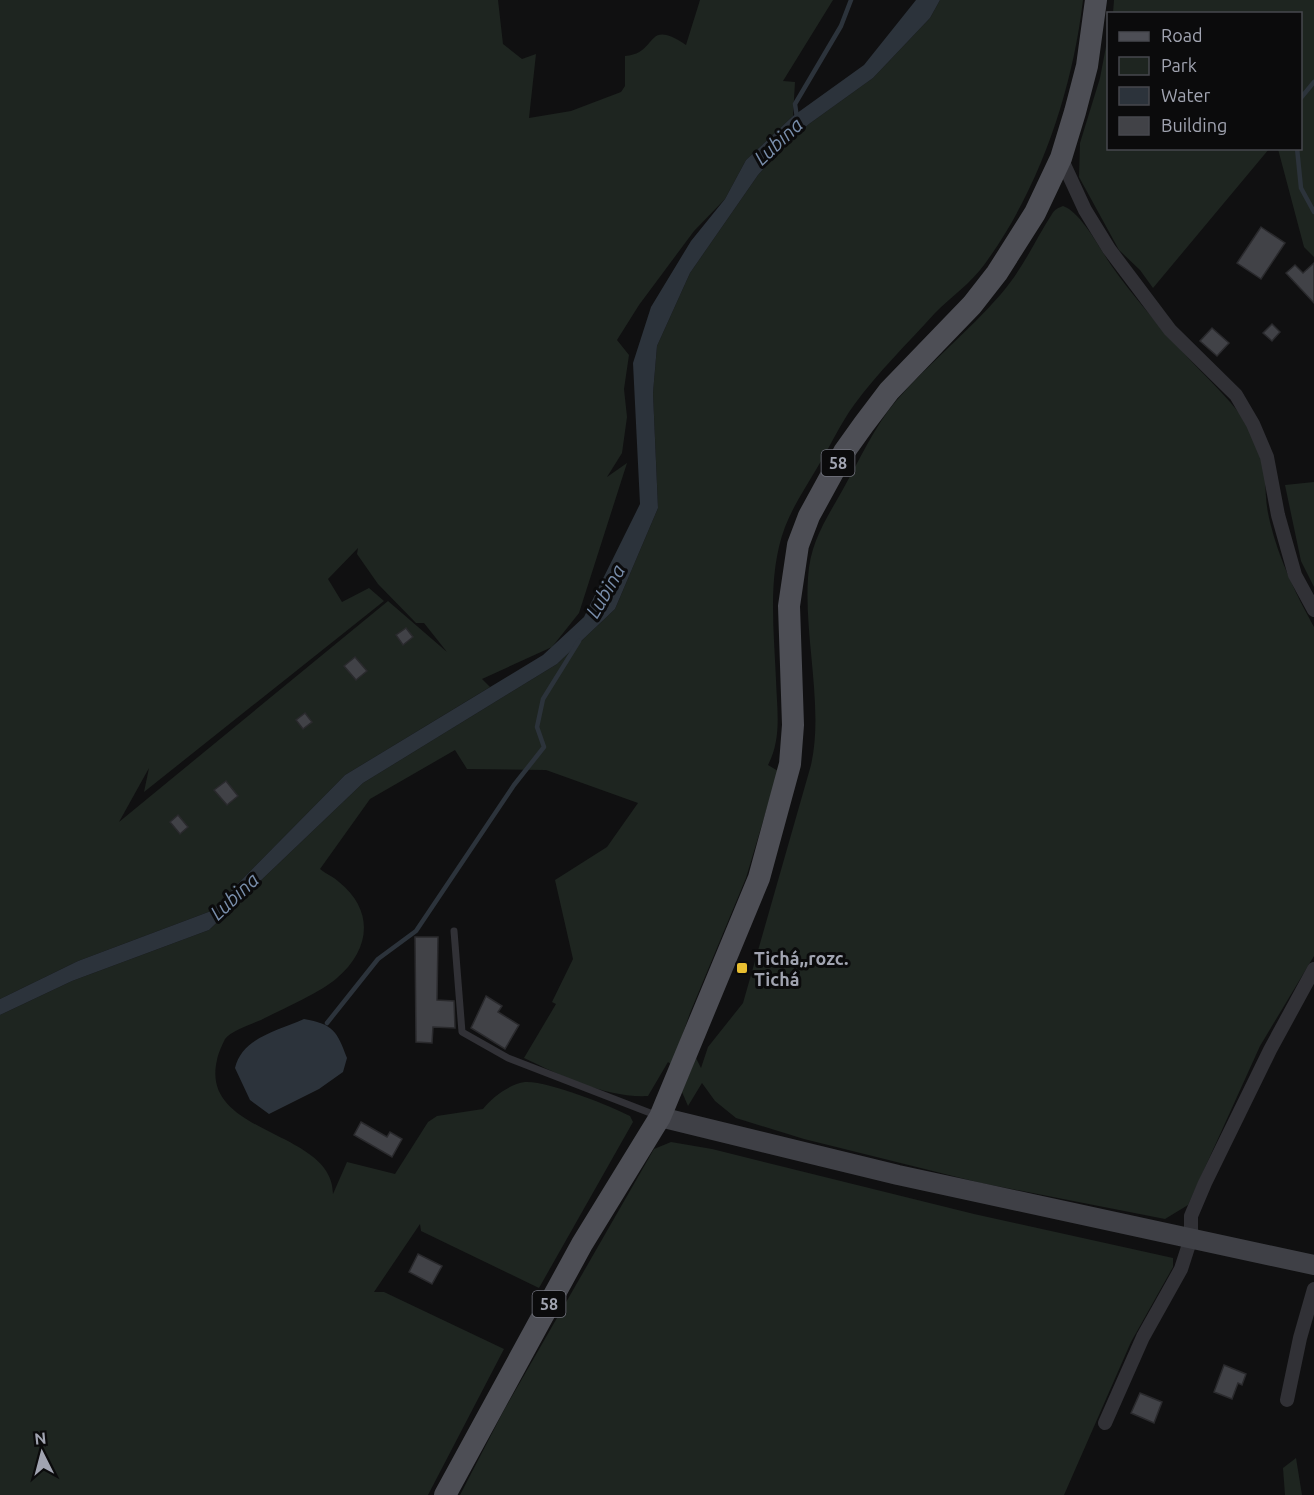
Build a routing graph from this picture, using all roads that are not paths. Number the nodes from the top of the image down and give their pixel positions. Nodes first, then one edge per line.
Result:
1 (1096, 0) edge
2 (1061, 158) junction
3 (1314, 610) edge
4 (454, 932) dead end
5 (1314, 969) edge
6 (660, 1117) junction
7 (1191, 1238) junction
8 (1314, 1265) edge
9 (1314, 1293) edge
10 (1287, 1400) dead end
11 (1105, 1423) dead end
12 (445, 1495) edge

1 - 2 main road, 58
2 - 3 street
2 - 6 main road, 58
4 - 6 lane
5 - 7 street
6 - 7 street
6 - 12 main road, 58
7 - 8 street
7 - 11 street
9 - 10 street

